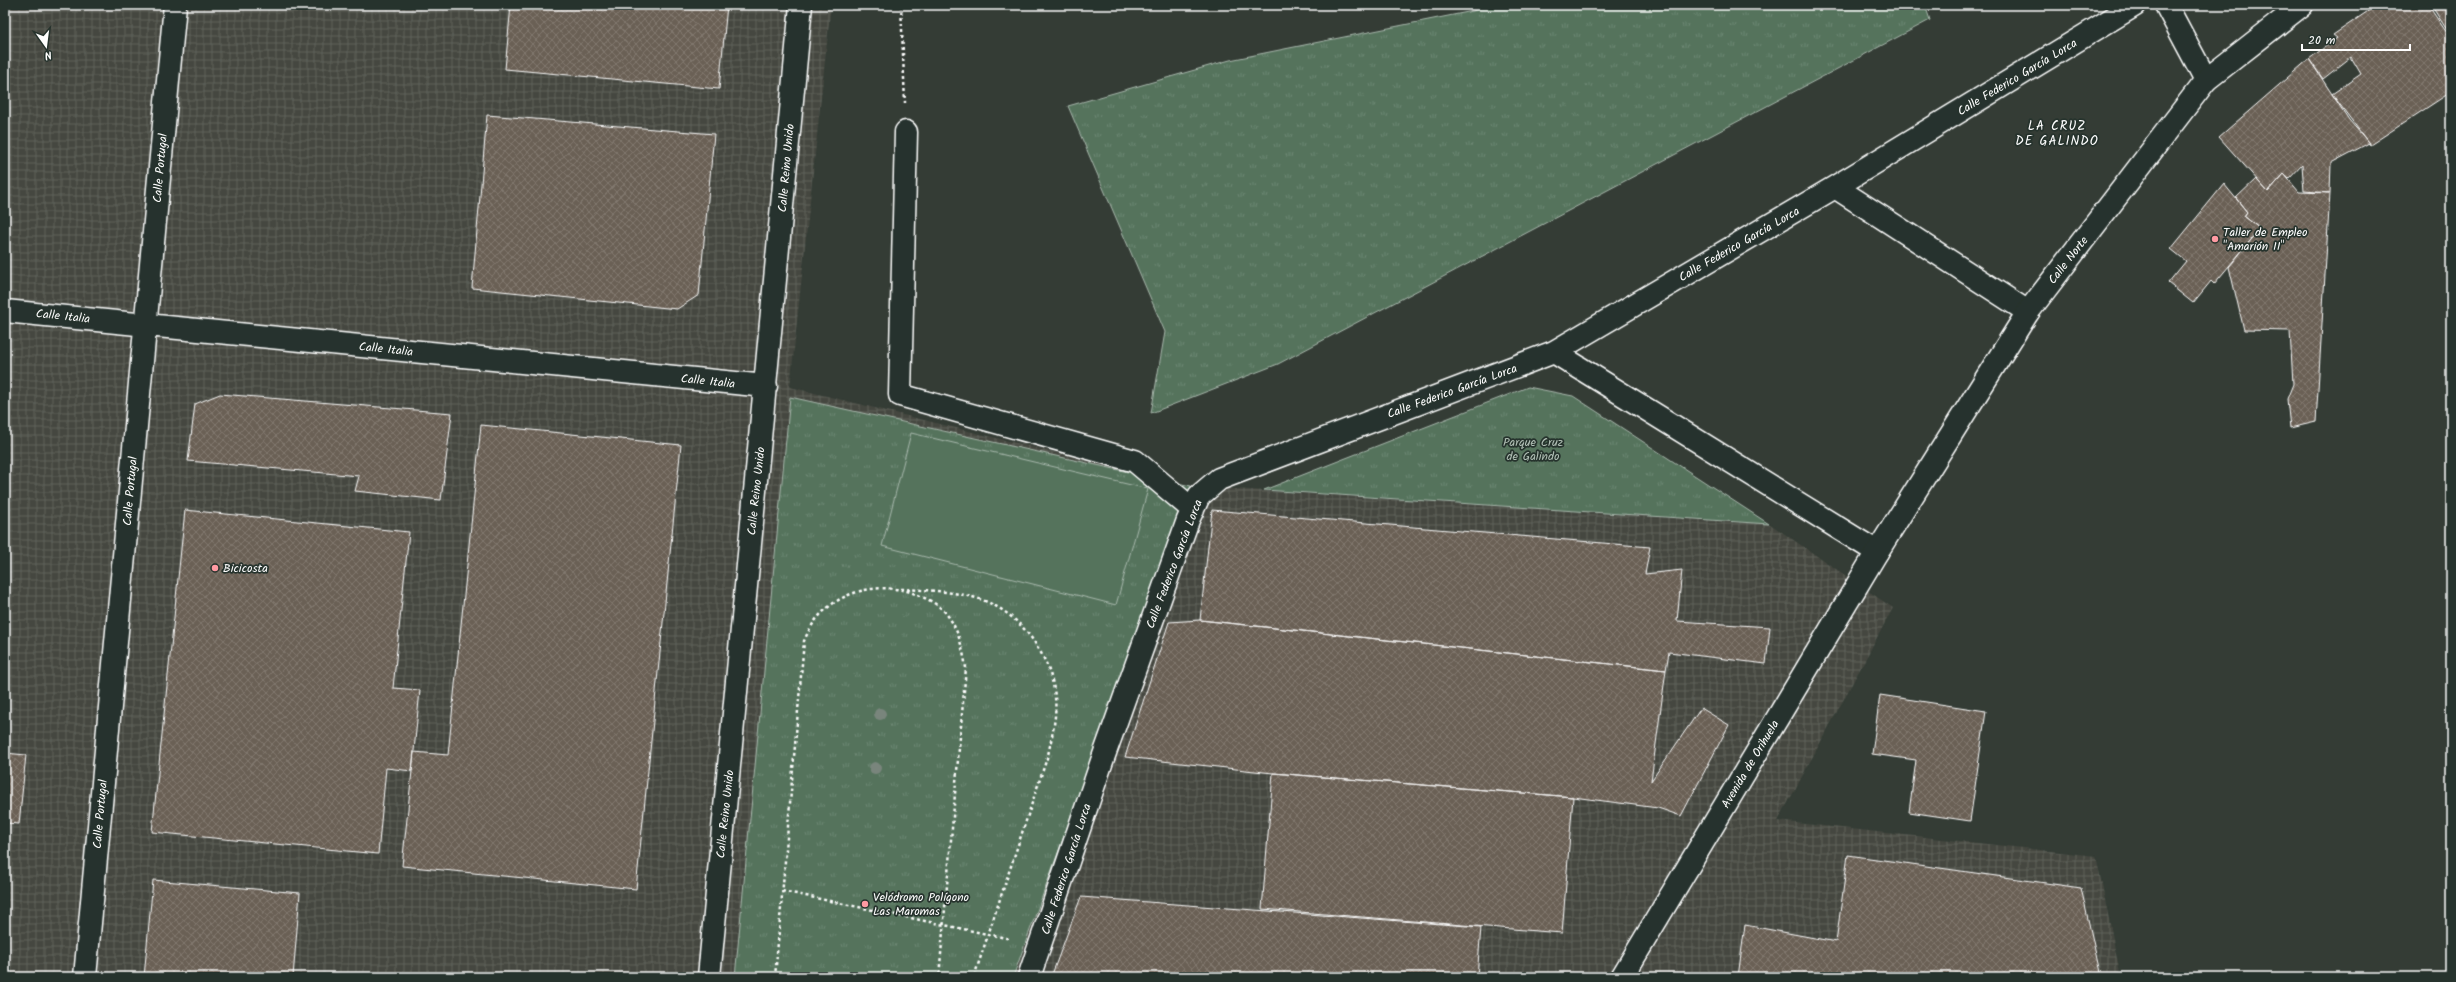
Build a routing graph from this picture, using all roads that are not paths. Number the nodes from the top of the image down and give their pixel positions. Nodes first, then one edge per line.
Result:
1 (175, 5) edge
2 (801, 5) edge
3 (2135, 5) edge
4 (2166, 5) edge
5 (2302, 5) edge
6 (2206, 80) junction
7 (906, 132) road end
8 (1835, 187) junction
9 (5, 311) edge
10 (2028, 312) junction
11 (145, 325) junction
12 (1554, 352) junction
13 (766, 386) junction
14 (1193, 510) junction
15 (1877, 552) junction
16 (84, 977) edge
17 (709, 977) edge
18 (1029, 977) edge
19 (1622, 977) edge

1 - 11 street, Calle Portugal
2 - 13 street, Calle Reino Unido
3 - 8 street, Calle Federico García Lorca
4 - 6 street
5 - 6 street, Calle Norte
6 - 10 street, Calle Norte
7 - 14 street
8 - 10 street
8 - 12 street, Calle Federico García Lorca
9 - 11 street, Calle Italia
10 - 15 street, Calle Norte
11 - 13 street, Calle Italia
11 - 16 street, Calle Portugal
12 - 14 street, Calle Federico García Lorca
12 - 15 street
13 - 17 street, Calle Reino Unido
14 - 18 street, Calle Federico García Lorca
15 - 19 street, Avenida de Orihuela

